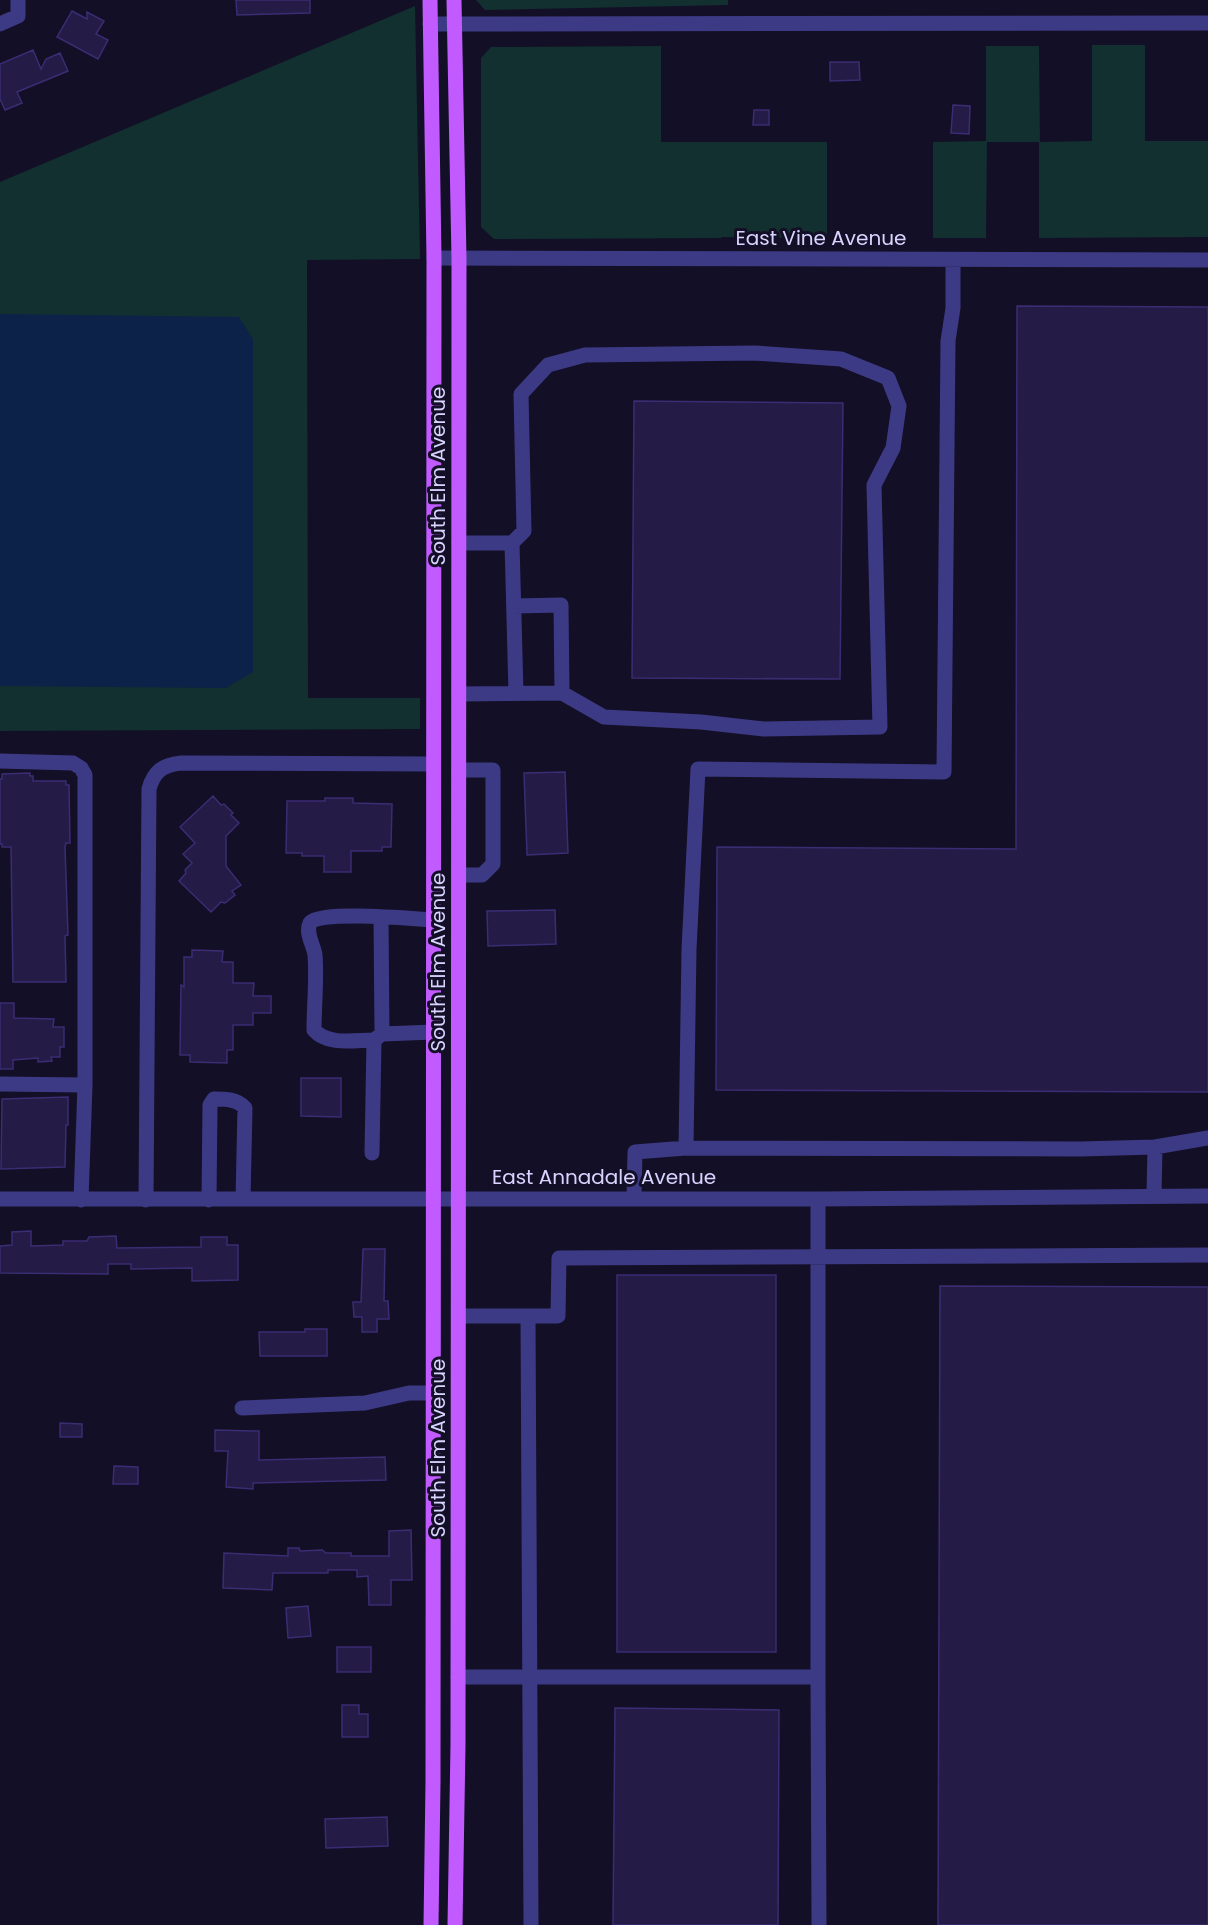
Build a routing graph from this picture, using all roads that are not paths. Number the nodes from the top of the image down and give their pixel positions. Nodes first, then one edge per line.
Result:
1 (18, 0) edge
2 (430, 0) edge
3 (454, 0) edge
4 (1208, 23) edge
5 (0, 24) edge
6 (430, 24) junction
7 (454, 24) junction
8 (434, 258) junction
9 (459, 259) junction
10 (952, 260) junction
11 (1208, 260) edge
12 (459, 543) junction
13 (512, 543) junction
14 (514, 606) junction
15 (516, 693) junction
16 (562, 693) junction
17 (459, 694) junction
18 (0, 761) edge
19 (433, 764) junction
20 (459, 770) junction
21 (459, 875) junction
22 (381, 918) junction
23 (434, 920) junction
24 (434, 1032) junction
25 (378, 1037) junction
26 (0, 1084) edge
27 (85, 1085) junction
28 (1208, 1138) edge
29 (1155, 1147) junction
30 (686, 1148) junction
31 (372, 1153) dead end
32 (1154, 1196) junction
33 (1208, 1196) edge
34 (433, 1198) junction
35 (459, 1198) junction
36 (634, 1198) junction
37 (818, 1198) junction
38 (0, 1199) edge
39 (243, 1199) junction
40 (81, 1200) junction
41 (146, 1200) junction
42 (209, 1200) junction
43 (1208, 1255) edge
44 (818, 1257) junction
45 (459, 1316) junction
46 (528, 1316) junction
47 (433, 1393) junction
48 (242, 1408) dead end
49 (459, 1677) junction
50 (531, 1677) junction
51 (818, 1677) junction
52 (431, 1925) edge
53 (455, 1925) edge
54 (531, 1925) edge
55 (819, 1925) edge

1 - 5 street
2 - 6 main road, South Elm Avenue
3 - 7 main road, South Elm Avenue
4 - 7 street
6 - 7 street
6 - 8 main road, South Elm Avenue
7 - 9 main road, South Elm Avenue
8 - 9 street, East Vine Avenue
8 - 19 main road, South Elm Avenue
9 - 10 street, East Vine Avenue
9 - 12 main road, South Elm Avenue
10 - 11 street, East Vine Avenue
10 - 30 street
12 - 13 street
12 - 17 main road, South Elm Avenue
13 - 14 street
13 - 16 street
14 - 15 street
14 - 16 street
15 - 16 street
15 - 17 street
17 - 20 main road, South Elm Avenue
18 - 27 street
19 - 23 main road, South Elm Avenue
19 - 41 street
20 - 21 main road, South Elm Avenue
20 - 21 street
21 - 35 main road, South Elm Avenue
22 - 23 street
22 - 25 street
22 - 25 street
23 - 24 main road, South Elm Avenue
24 - 25 street
24 - 34 main road, South Elm Avenue
25 - 31 street
26 - 27 street
27 - 40 street
28 - 29 street
29 - 30 street
29 - 32 street
30 - 36 street
32 - 33 street, East Annadale Avenue
32 - 37 street, East Annadale Avenue
34 - 35 street, East Annadale Avenue
34 - 39 street, East Annadale Avenue
34 - 47 main road, South Elm Avenue
35 - 36 street, East Annadale Avenue
35 - 45 main road, South Elm Avenue
36 - 37 street, East Annadale Avenue
37 - 44 street
38 - 40 street, East Annadale Avenue
39 - 42 street, East Annadale Avenue
39 - 42 street
40 - 41 street, East Annadale Avenue
41 - 42 street, East Annadale Avenue
43 - 44 street
44 - 46 street
44 - 51 street
45 - 46 street
45 - 49 main road, South Elm Avenue
46 - 50 street
47 - 48 street
47 - 52 main road, South Elm Avenue
49 - 50 street
49 - 53 main road, South Elm Avenue
50 - 51 street
50 - 54 street
51 - 55 street

